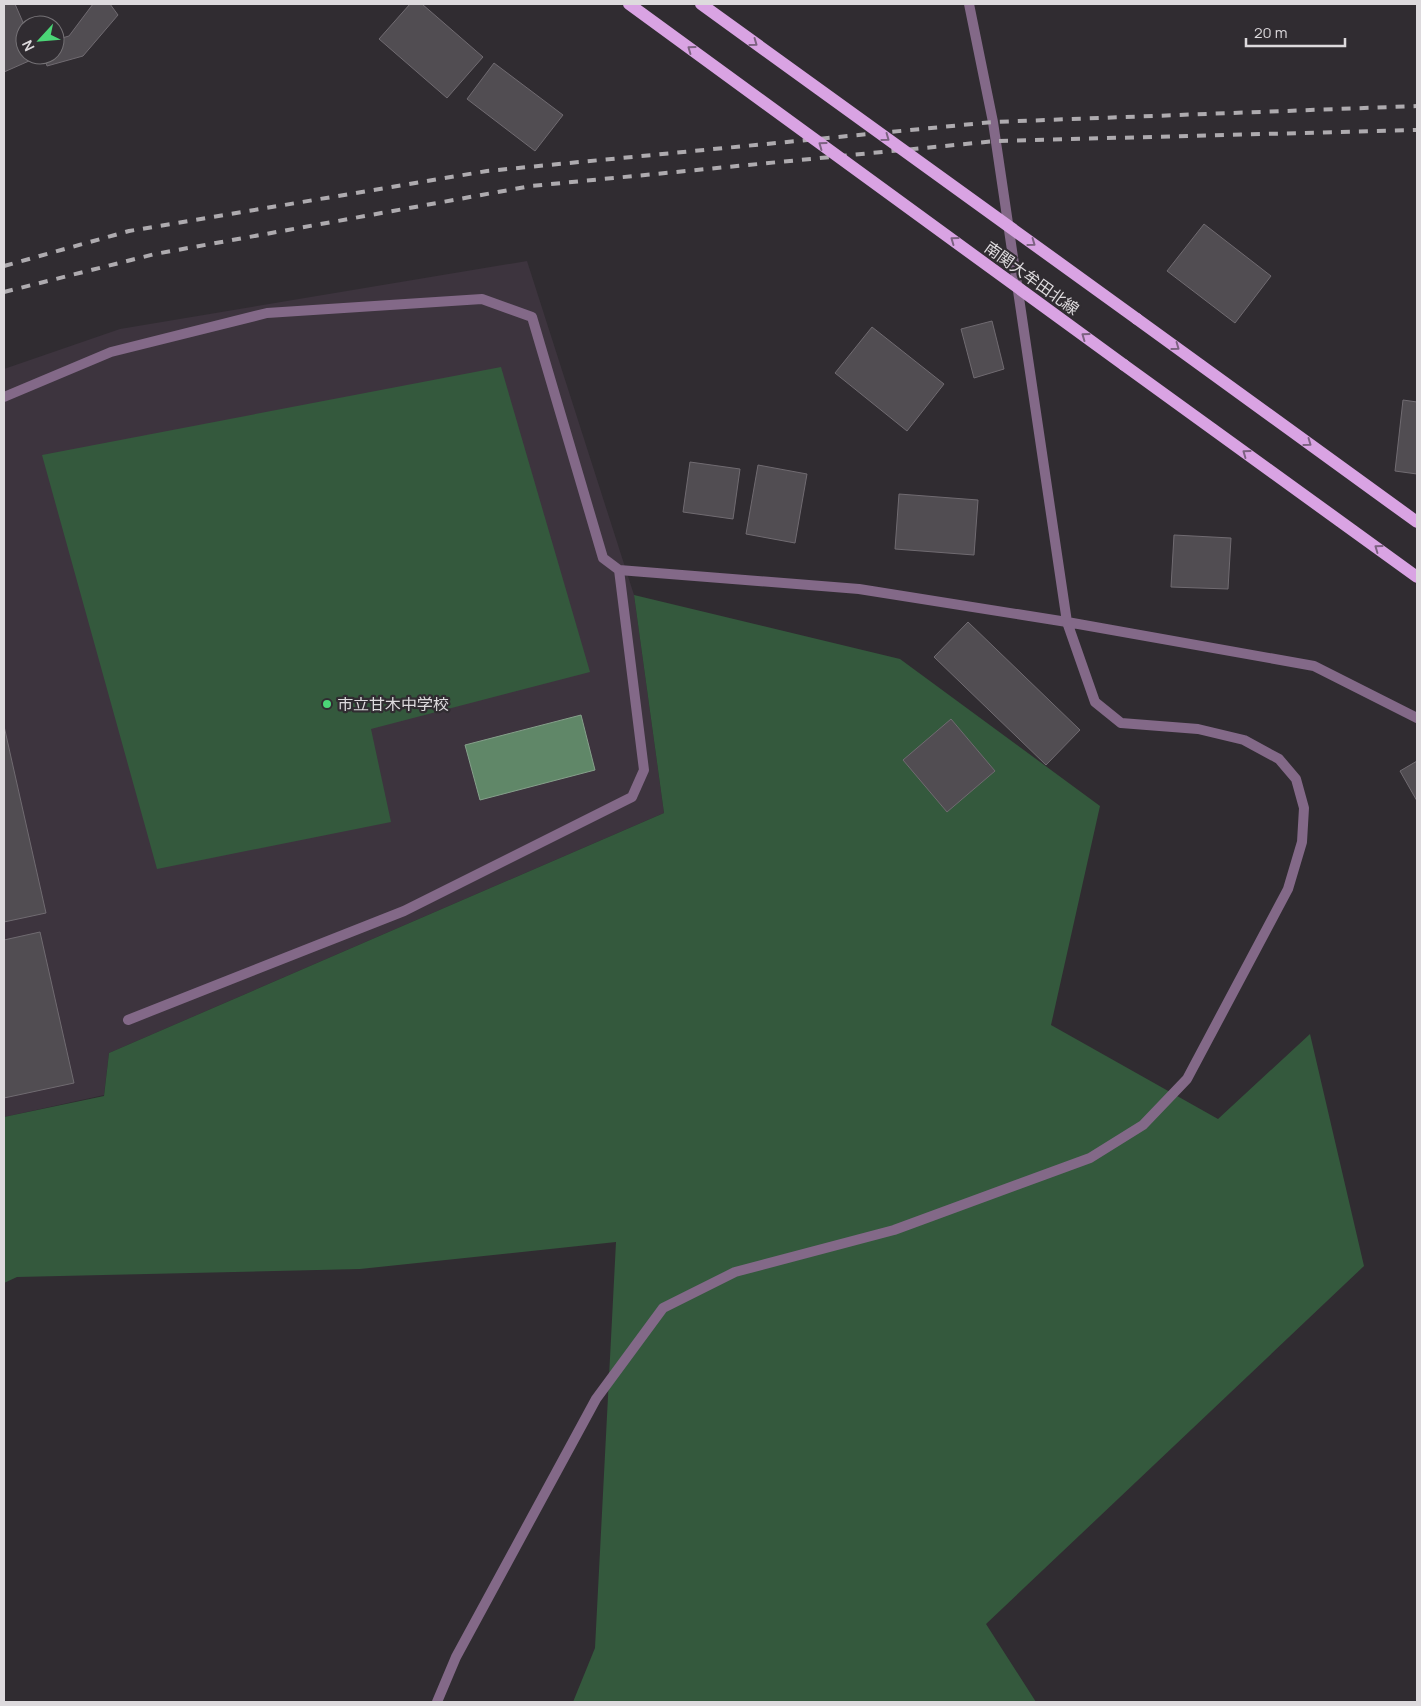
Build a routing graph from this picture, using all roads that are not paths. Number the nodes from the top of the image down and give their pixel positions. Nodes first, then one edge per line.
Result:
1 (629, 4) edge
2 (701, 4) edge
3 (970, 4) edge
4 (4, 397) edge
5 (1417, 522) edge
6 (619, 570) junction
7 (1417, 577) edge
8 (1067, 622) junction
9 (1417, 718) edge
10 (128, 1020) dead end
11 (437, 1702) edge

7 -> 1 main road, 南関大牟田北線, bridge
2 -> 5 main road, 南関大牟田北線, bridge
3 - 8 street
4 - 6 street
6 - 8 street
6 - 10 street
8 - 9 street
8 - 11 street

